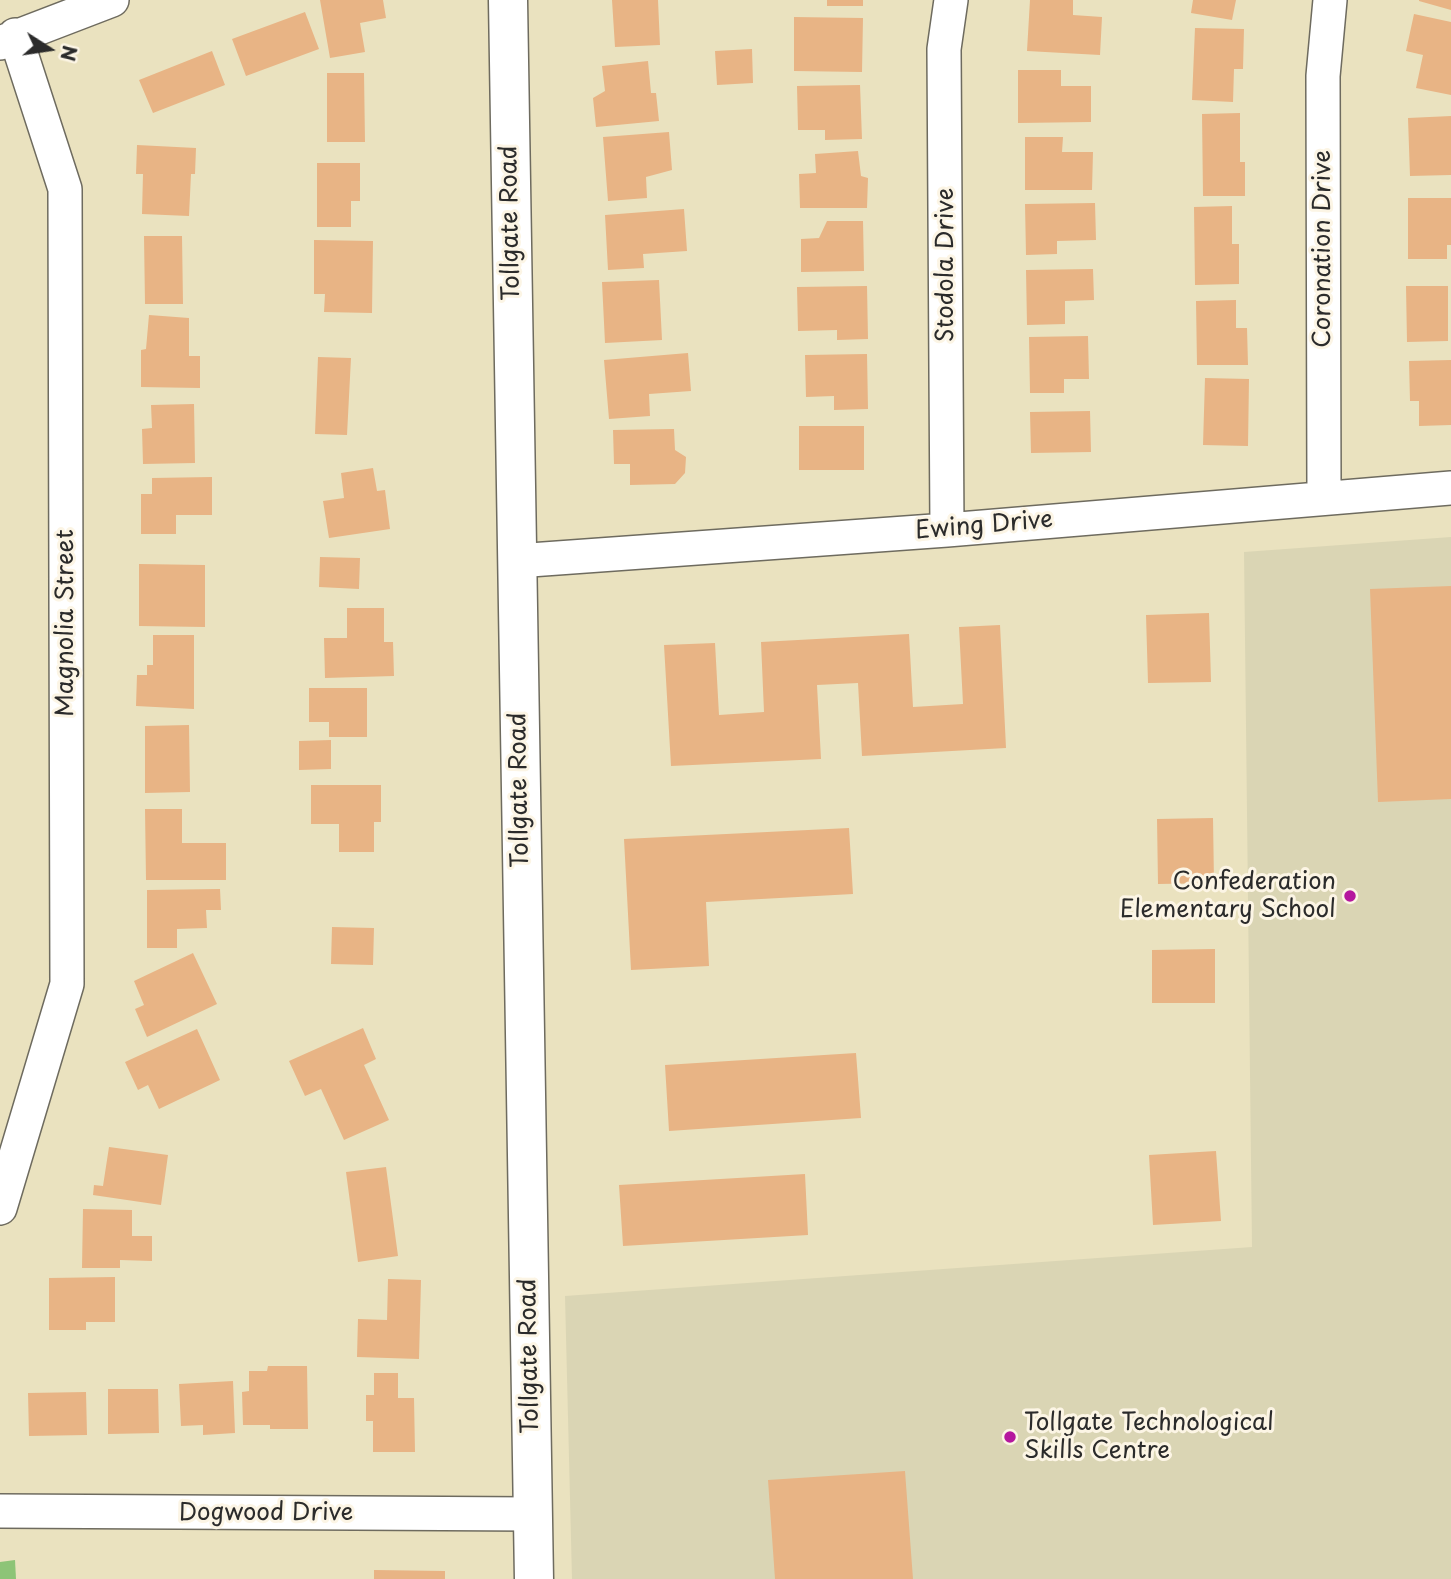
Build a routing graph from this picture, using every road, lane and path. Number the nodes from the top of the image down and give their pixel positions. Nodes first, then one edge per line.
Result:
1 (112, 0) edge
2 (508, 0) edge
3 (951, 0) edge
4 (1330, 0) edge
5 (7, 39) edge
6 (1451, 488) edge
7 (1324, 498) junction
8 (947, 530) junction
9 (516, 561) junction
10 (0, 1208) edge
11 (0, 1511) edge
12 (533, 1514) junction
13 (534, 1579) edge

1 - 5 street
2 - 9 main road, Tollgate Road
3 - 8 street, Stodola Drive
4 - 7 street, Coronation Drive
5 - 10 street, Magnolia Street
6 - 7 street, Ewing Drive
7 - 8 street, Ewing Drive
8 - 9 street, Ewing Drive
9 - 12 main road, Tollgate Road
11 - 12 street, Dogwood Drive
12 - 13 main road, Tollgate Road

